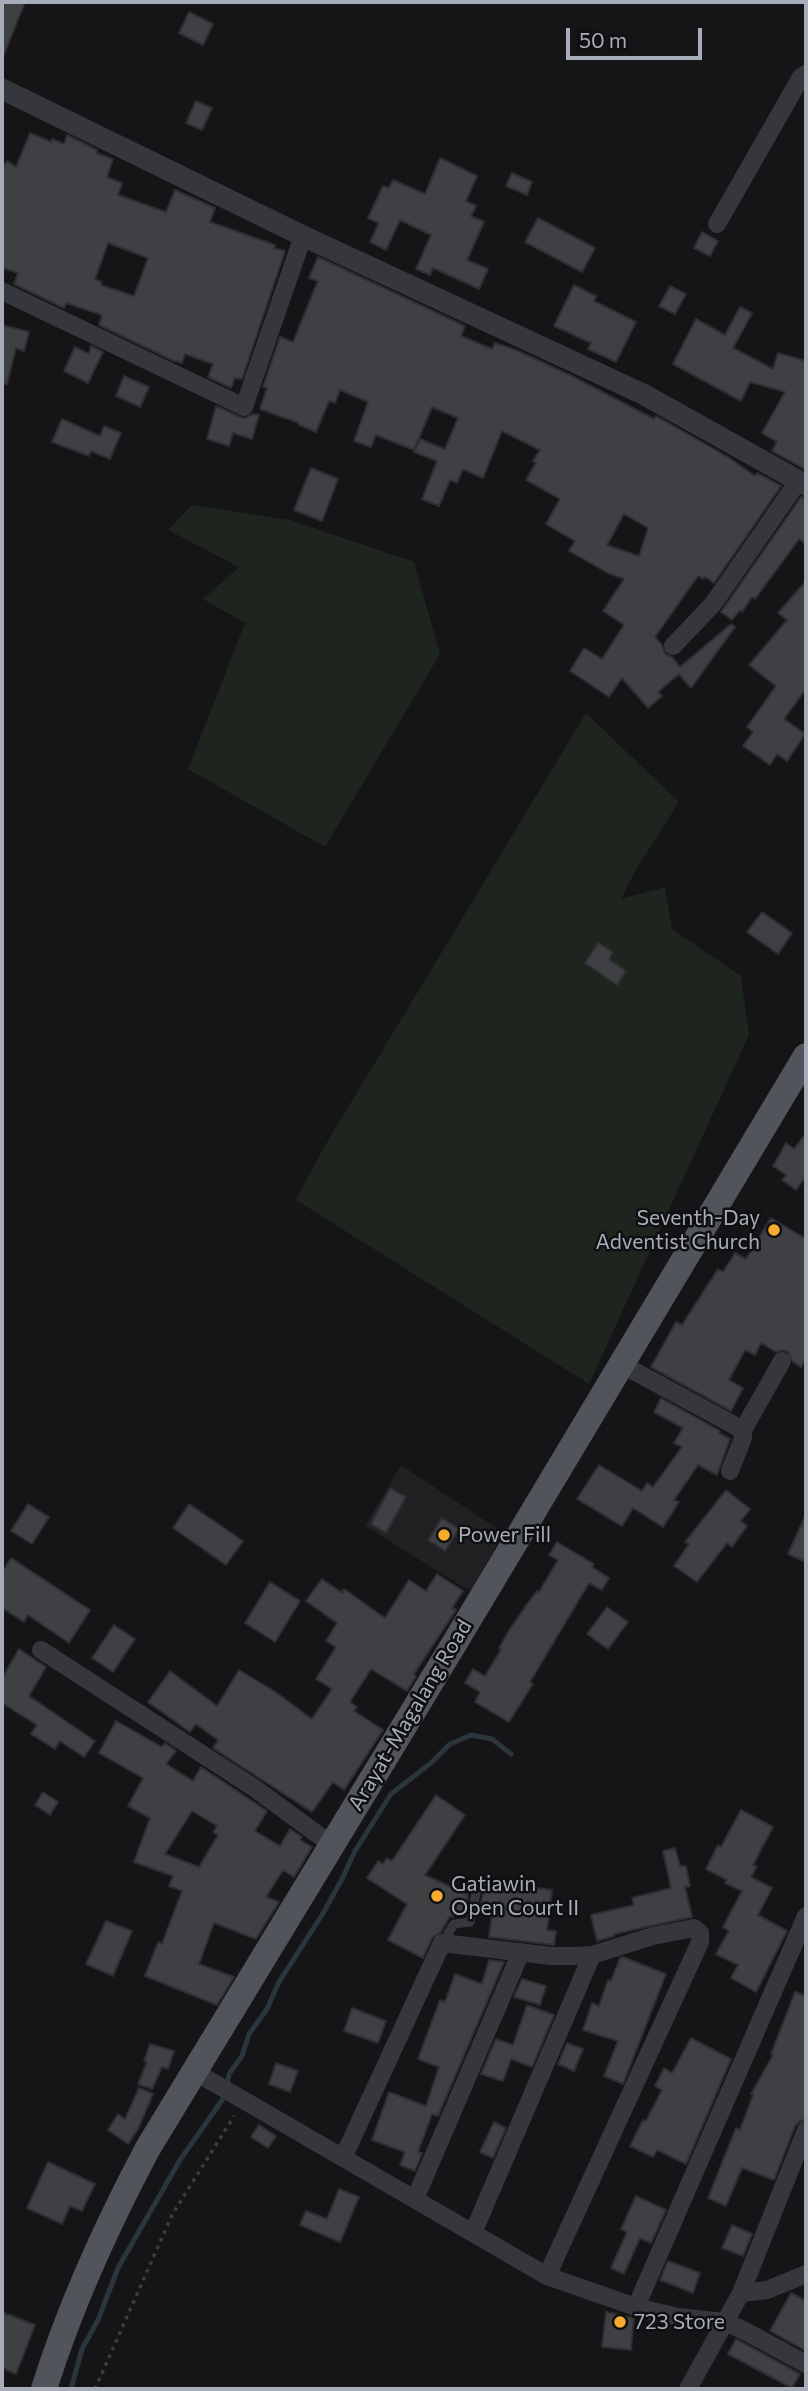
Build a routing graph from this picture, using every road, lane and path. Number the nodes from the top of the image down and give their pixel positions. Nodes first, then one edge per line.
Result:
1 (806, 74) edge
2 (2, 89) edge
3 (717, 224) dead end
4 (303, 236) junction
5 (2, 291) edge
6 (803, 483) edge
7 (673, 646) dead end
8 (806, 1056) edge
9 (782, 1361) dead end
10 (621, 1364) junction
11 (743, 1430) junction
12 (730, 1471) dead end
13 (41, 1650) dead end
14 (332, 1845) junction
15 (477, 1888) dead end
16 (806, 1916) edge
17 (442, 1943) junction
18 (521, 1952) junction
19 (592, 1955) junction
20 (195, 2071) junction
21 (243, 2098) junction
22 (806, 2130) edge
23 (343, 2158) junction
24 (415, 2199) junction
25 (473, 2233) junction
26 (806, 2274) edge
27 (547, 2276) junction
28 (741, 2293) junction
29 (636, 2307) junction
30 (725, 2322) junction
31 (806, 2364) edge
32 (44, 2389) edge
33 (95, 2389) edge
34 (688, 2389) edge

1 - 3 street
2 - 4 street
4 - 5 street
4 - 6 street
6 - 7 street
8 - 10 main road, Arayat-Magalang Road
9 - 11 street
10 - 11 street
10 - 14 main road, Arayat-Magalang Road
11 - 12 street
13 - 14 street
14 - 20 main road, Arayat-Magalang Road
15 - 17 lane
16 - 29 street
17 - 18 street
17 - 23 street
18 - 19 street
18 - 24 street
19 - 25 street
19 - 27 street
20 - 21 street
20 - 32 main road, Arayat-Magalang Road
21 - 23 street
21 - 33 path
22 - 28 street
23 - 24 street
24 - 25 street
25 - 27 street
26 - 28 street
27 - 29 street
28 - 30 street
29 - 30 street
30 - 31 street
30 - 34 street

